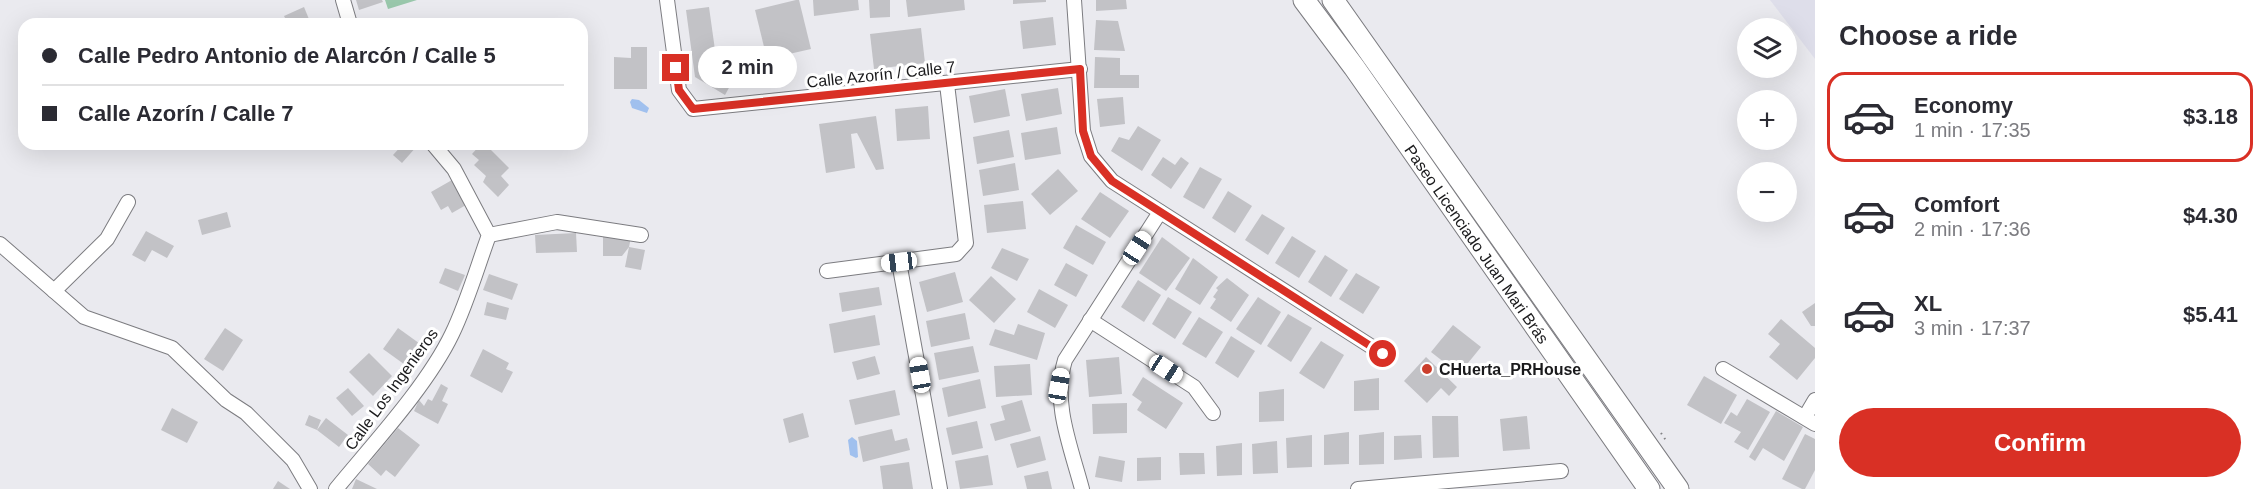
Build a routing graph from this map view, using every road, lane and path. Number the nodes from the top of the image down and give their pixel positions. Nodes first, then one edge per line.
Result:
1 (343, 0) edge
2 (667, 0) edge
3 (1074, 0) edge
4 (1304, 0) edge
5 (1333, 0) edge
6 (348, 18) edge
7 (1080, 69) junction
8 (947, 84) junction
9 (438, 150) edge
10 (128, 202) dead end
11 (1160, 212) junction
12 (489, 235) junction
13 (641, 235) dead end
14 (0, 244) edge
15 (899, 262) junction
16 (827, 271) dead end
17 (54, 291) junction
18 (1090, 320) junction
19 (1383, 354) dead end
20 (1723, 369) dead end
21 (1815, 400) edge
22 (1213, 413) dead end
23 (1810, 420) edge
24 (1561, 471) dead end
25 (310, 489) edge
26 (336, 489) edge
27 (940, 489) edge
28 (1082, 489) edge
29 (1358, 489) edge
30 (1649, 489) edge
31 (1678, 489) edge

1 - 6 street
2 - 8 street, Calle Azorín / Calle 7
3 - 7 street
4 - 30 main road, Paseo Licenciado Juan Mari Brás
5 - 31 main road, Paseo Licenciado Juan Mari Brás
7 - 8 street, Calle Azorín / Calle 7
7 - 11 street
8 - 15 street
9 - 12 street
10 - 17 street
11 - 18 street
11 - 19 street
12 - 13 street
12 - 26 street, Calle Los Ingenieros
14 - 17 street
15 - 16 street
15 - 27 street
17 - 25 street
18 - 22 street
18 - 28 street
20 - 23 street
21 - 23 street
24 - 29 street

